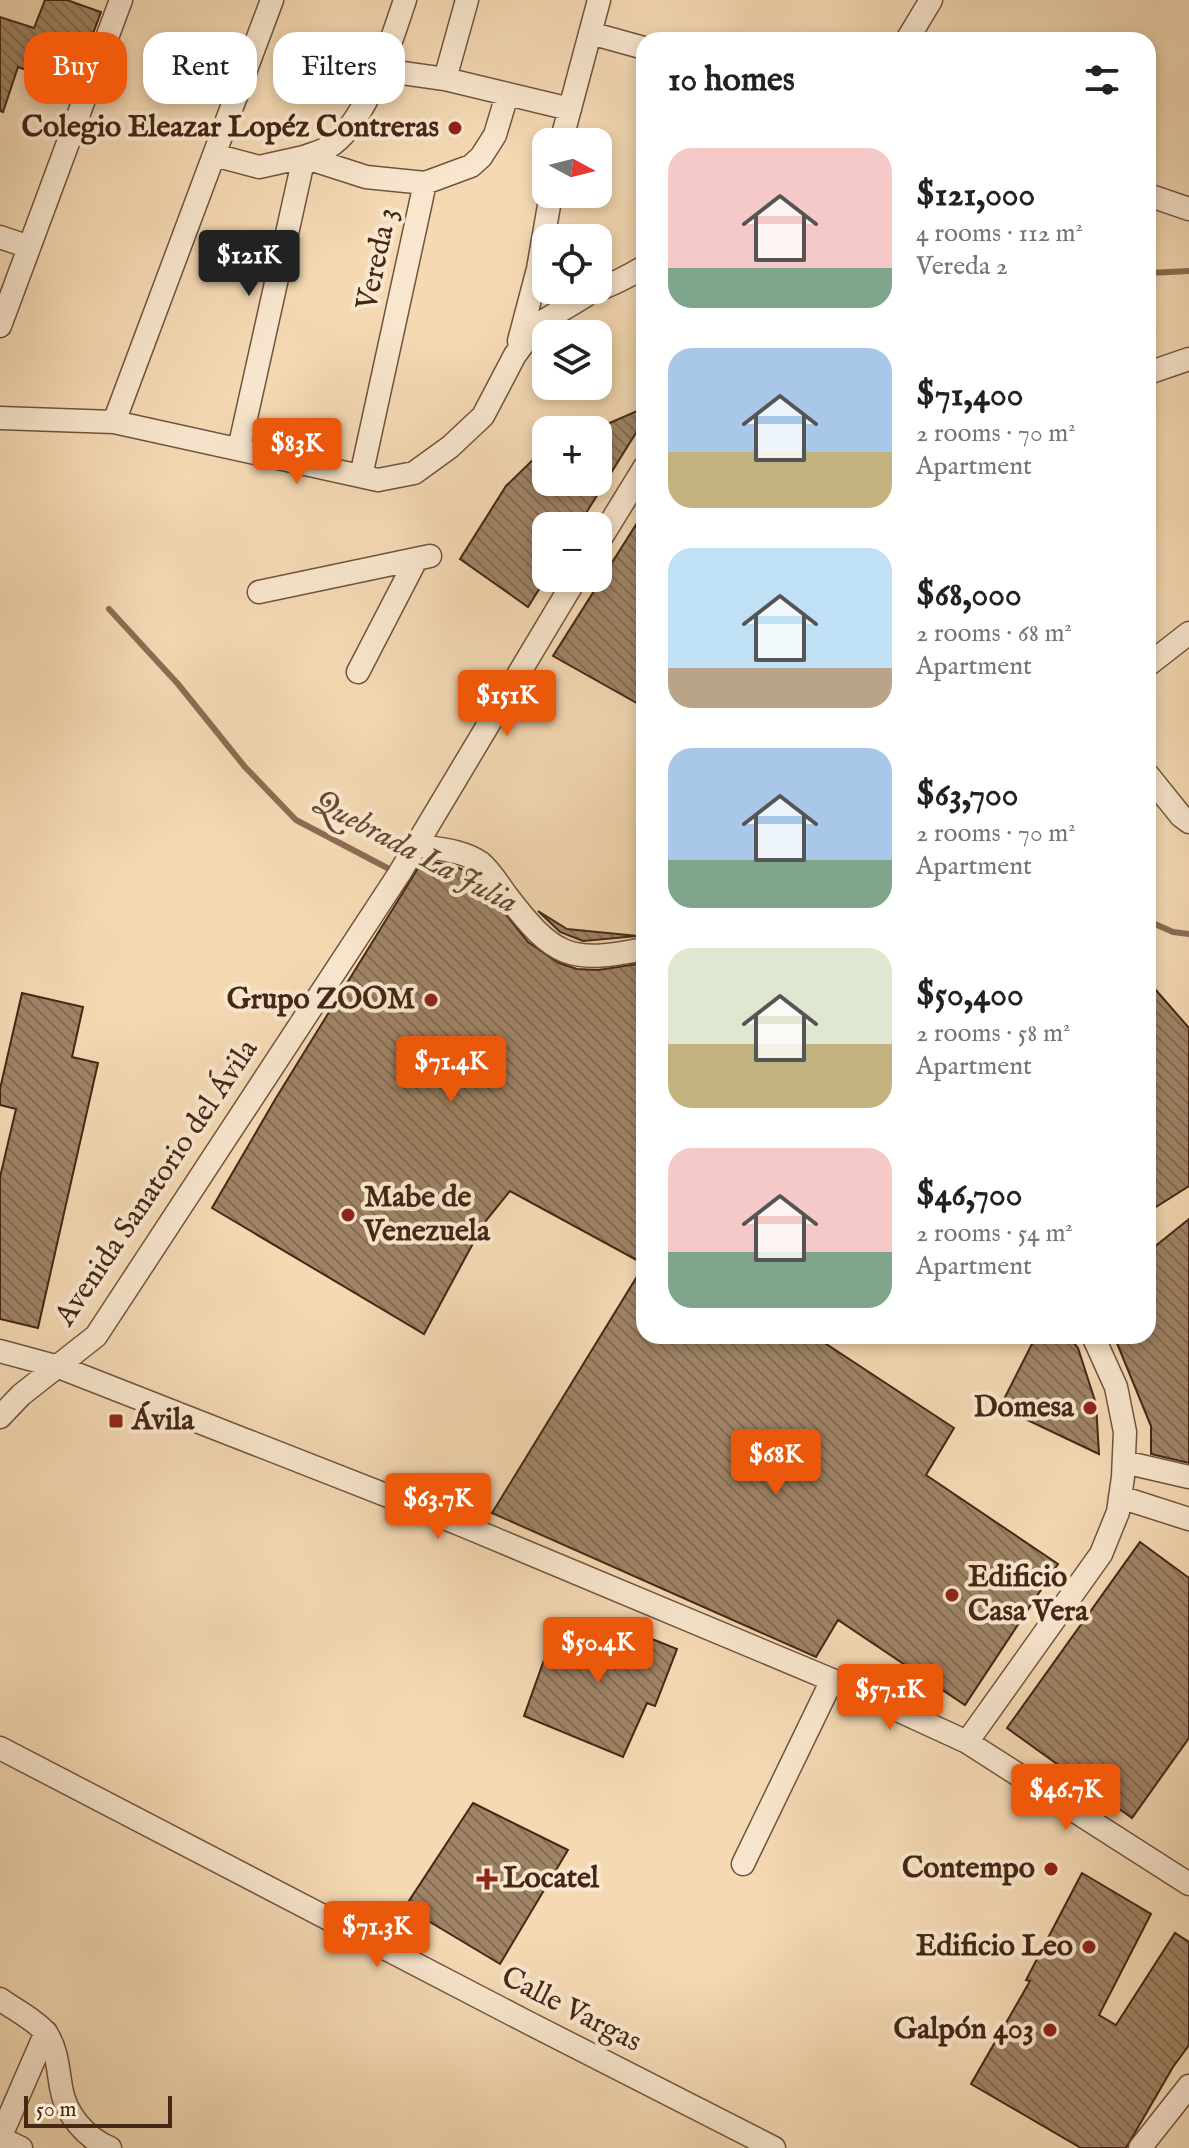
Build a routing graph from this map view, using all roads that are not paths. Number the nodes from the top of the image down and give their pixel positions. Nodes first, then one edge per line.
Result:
1 (121, 0) edge
2 (272, 0) edge
3 (405, 0) edge
4 (467, 0) edge
5 (599, 0) edge
6 (931, 0) edge
7 (394, 32) edge
8 (912, 32) edge
9 (590, 33) junction
10 (636, 46) edge
11 (405, 73) edge
12 (445, 79) junction
13 (507, 95) junction
14 (362, 104) edge
15 (570, 109) junction
16 (565, 128) edge
17 (214, 155) junction
18 (304, 157) junction
19 (425, 183) junction
20 (1156, 198) edge
21 (1189, 209) edge
22 (0, 237) edge
23 (29, 247) junction
24 (636, 272) edge
25 (612, 286) edge
26 (532, 304) edge
27 (572, 304) edge
28 (0, 326) edge
29 (515, 355) junction
30 (1189, 359) edge
31 (1156, 370) edge
32 (0, 418) edge
33 (114, 422) junction
34 (239, 449) junction
35 (361, 476) junction
36 (636, 481) edge
37 (612, 520) edge
38 (259, 592) dead end
39 (568, 592) edge
40 (1189, 633) edge
41 (1156, 659) edge
42 (358, 672) dead end
43 (1156, 785) edge
44 (1189, 822) edge
45 (416, 845) junction
46 (636, 951) edge
47 (1097, 1344) edge
48 (0, 1351) edge
49 (59, 1367) junction
50 (0, 1417) edge
51 (1124, 1462) junction
52 (1189, 1477) edge
53 (1120, 1497) junction
54 (1189, 1519) edge
55 (832, 1680) junction
56 (967, 1742) junction
57 (0, 1748) edge
58 (743, 1864) dead end
59 (1189, 1884) edge
60 (0, 1999) edge
61 (46, 2032) junction
62 (1189, 2086) edge
63 (21, 2148) edge
64 (110, 2148) edge
65 (774, 2148) edge
66 (1140, 2148) edge

1 - 23 street
2 - 17 street
3 - 7 street
4 - 12 street
5 - 9 street
6 - 8 street
9 - 10 street
9 - 15 street
11 - 12 street
12 - 13 street
13 - 15 street
13 - 19 street, Vereda 3
14 - 18 street
15 - 16 street
17 - 18 street
17 - 33 street
18 - 19 street
18 - 34 street
19 - 35 street, Vereda 3
20 - 21 street
22 - 23 street
23 - 28 street
24 - 25 street
26 - 29 street
27 - 29 street
29 - 35 street
30 - 31 street
32 - 33 street
33 - 34 street
34 - 35 street
36 - 37 street
38 - 42 street
39 - 45 street, Avenida Sanatorio del Ávila
40 - 41 street
43 - 44 street
45 - 46 street
45 - 49 street, Avenida Sanatorio del Ávila
47 - 51 street
48 - 49 street
49 - 50 street, Avenida Sanatorio del Ávila
49 - 55 street
51 - 52 street
51 - 53 street
53 - 54 street
53 - 56 street
55 - 56 street
55 - 58 street
56 - 59 street
57 - 65 street, Calle Vargas
60 - 61 street
61 - 63 street
61 - 64 street
62 - 66 street

